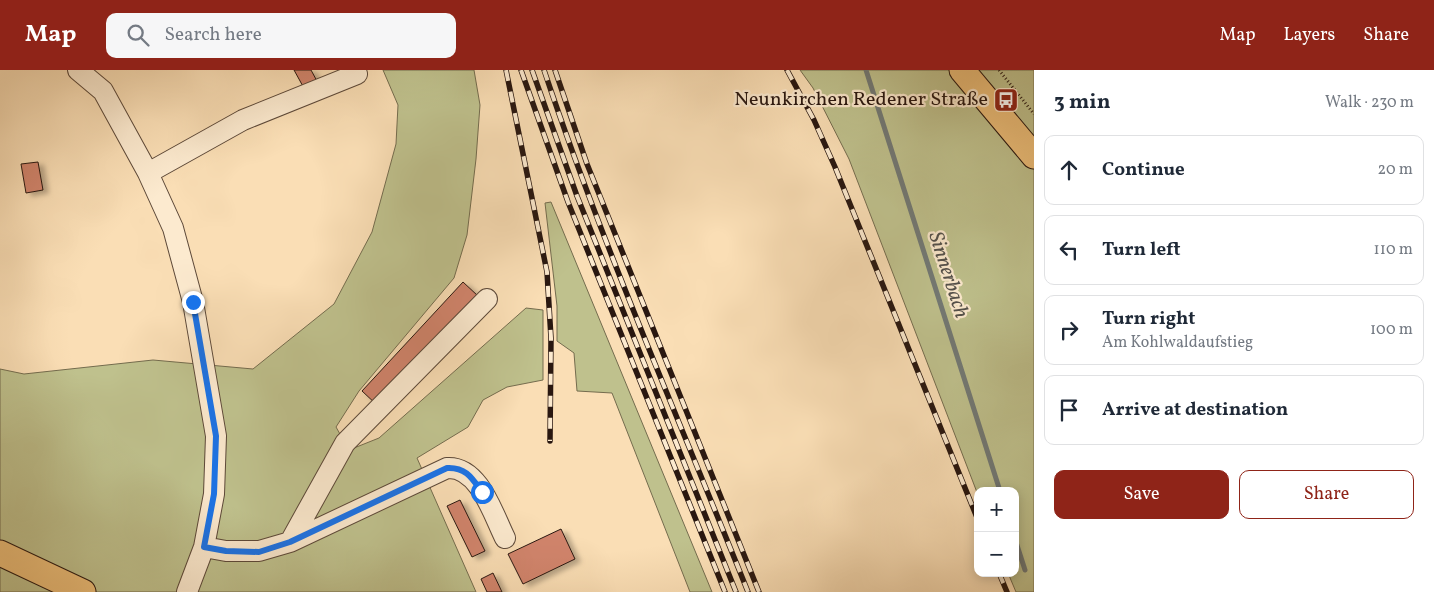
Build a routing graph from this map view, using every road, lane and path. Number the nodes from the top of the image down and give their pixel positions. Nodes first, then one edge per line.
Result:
1 (78, 70) edge
2 (999, 70) edge
3 (963, 71) edge
4 (357, 74) dead end
5 (1034, 114) edge
6 (1034, 156) edge
7 (148, 173) junction
8 (487, 299) dead end
9 (505, 538) dead end
10 (290, 542) junction
11 (204, 547) junction
12 (0, 553) edge
13 (83, 592) edge
14 (187, 592) edge

1 - 7 street
2 - 5 path
3 - 6 main road
4 - 7 street
7 - 11 street
8 - 10 street
9 - 10 street
10 - 11 street
11 - 14 street
12 - 13 main road

